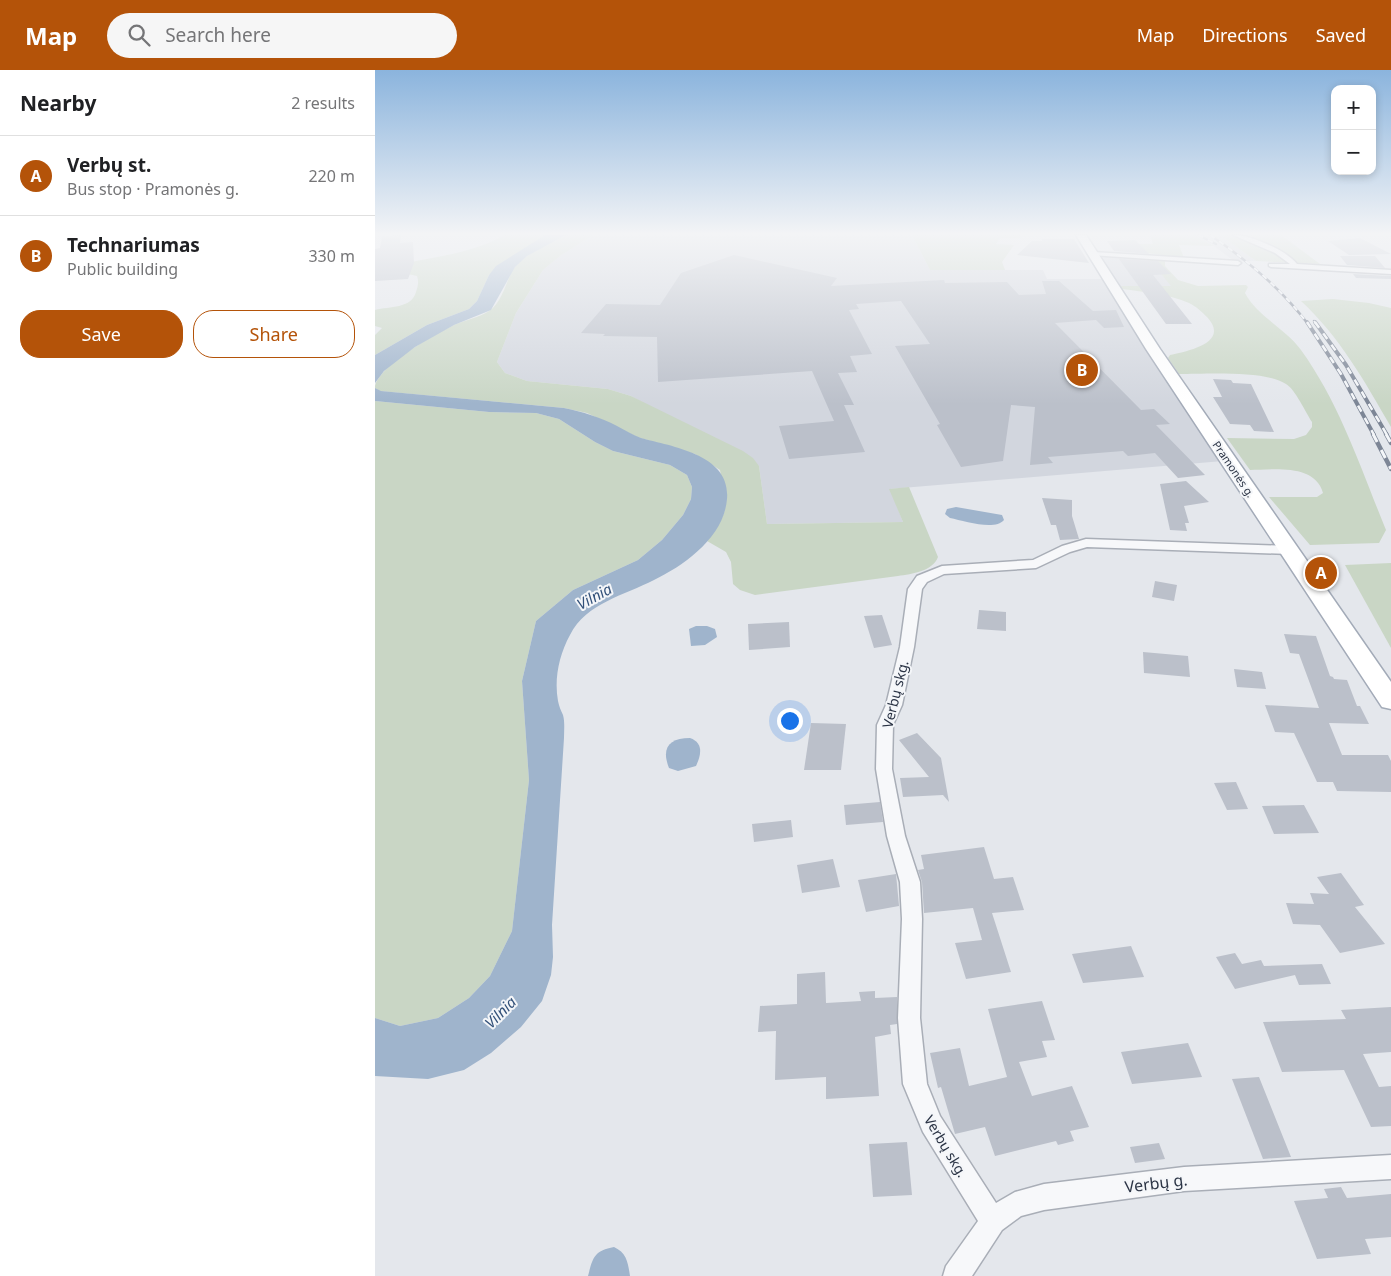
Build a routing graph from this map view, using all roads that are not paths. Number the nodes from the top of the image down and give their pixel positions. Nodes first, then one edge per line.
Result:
1 (1117, 291) edge
2 (1289, 550) junction
3 (1391, 701) edge
4 (1391, 1166) edge
5 (993, 1221) junction
6 (957, 1276) edge

1 - 2 main road, Pramonės g.
2 - 3 main road, Pramonės g.
2 - 5 street, Verbų skg.
4 - 5 street, Verbų g.
5 - 6 street, Verbų g.

